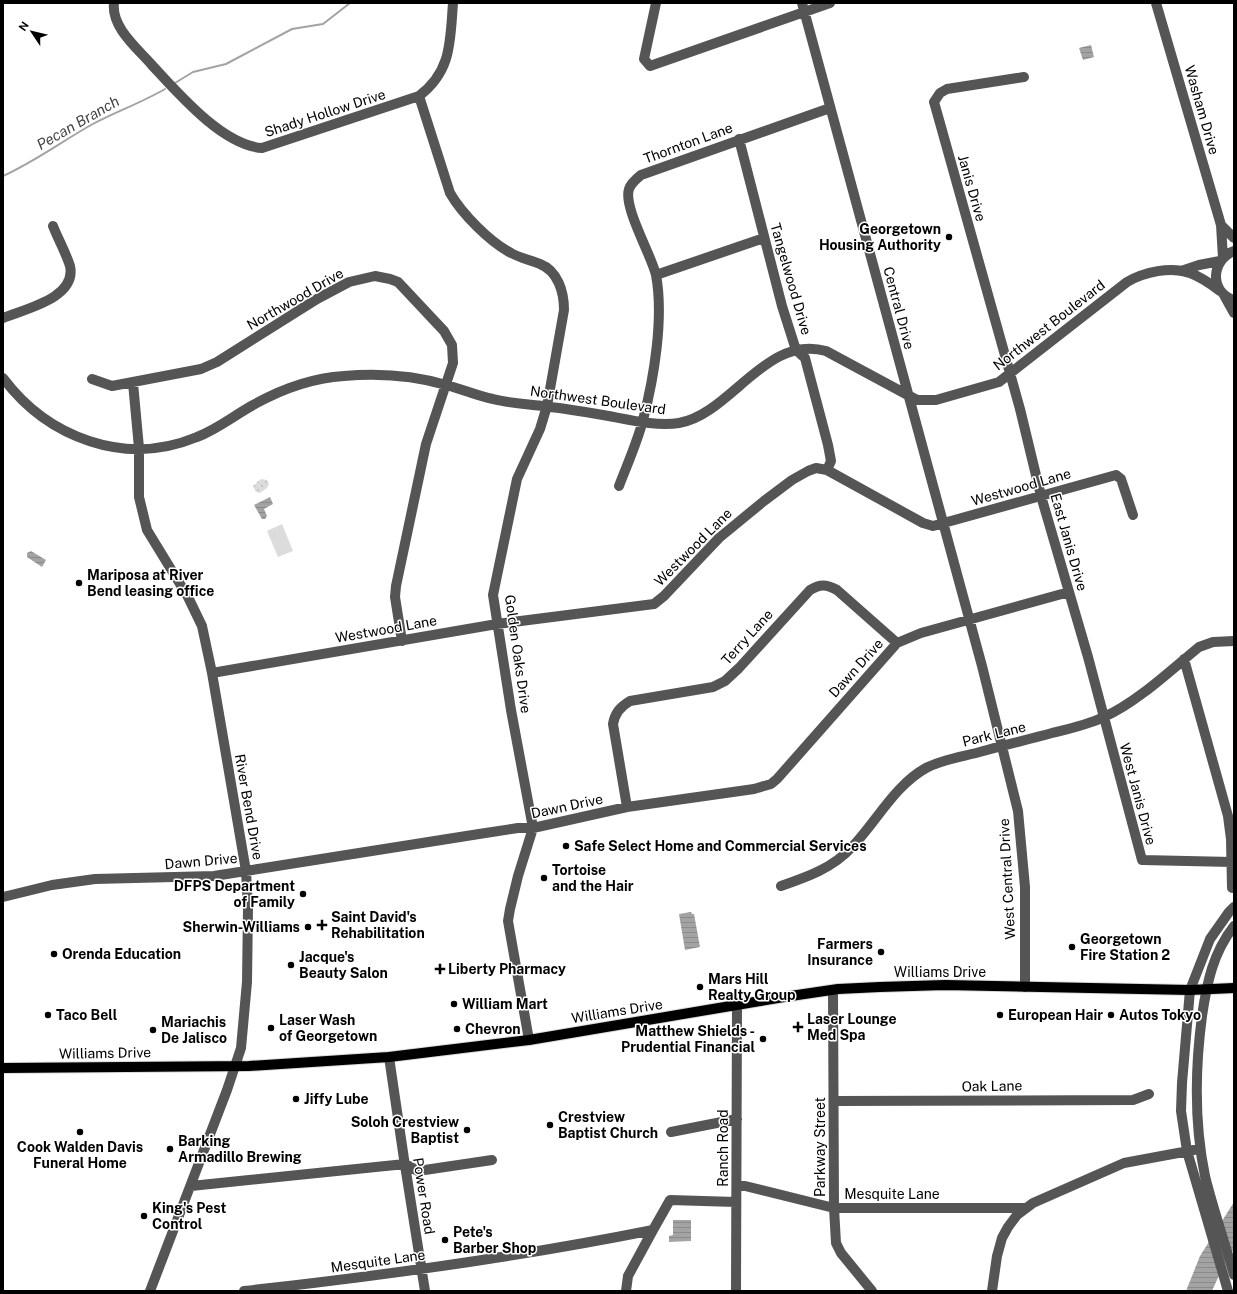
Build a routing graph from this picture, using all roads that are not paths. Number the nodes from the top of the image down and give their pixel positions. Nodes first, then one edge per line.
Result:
1 (114, 3) edge
2 (452, 3) edge
3 (656, 3) edge
4 (830, 3) edge
5 (1156, 3) edge
6 (803, 8) edge
7 (1024, 77) dead end
8 (419, 96) junction
9 (830, 108) junction
10 (739, 139) junction
11 (1221, 224) junction
12 (53, 226) dead end
13 (764, 238) junction
14 (1234, 238) edge
15 (1234, 251) edge
16 (1221, 259) junction
17 (1181, 271) junction
18 (656, 275) junction
19 (1222, 293) junction
20 (1234, 300) edge
21 (1234, 313) edge
22 (3, 318) edge
23 (796, 350) junction
24 (1010, 374) junction
25 (3, 378) edge
26 (92, 379) dead end
27 (133, 383) junction
28 (446, 385) junction
29 (907, 396) junction
30 (547, 406) junction
31 (643, 422) junction
32 (140, 448) junction
33 (827, 470) junction
34 (619, 486) dead end
35 (1041, 496) junction
36 (1134, 515) dead end
37 (942, 523) junction
38 (1069, 592) junction
39 (969, 620) junction
40 (498, 624) junction
41 (402, 640) junction
42 (1234, 641) edge
43 (897, 643) junction
44 (1184, 659) junction
45 (212, 674) junction
46 (1103, 718) junction
47 (1003, 746) junction
48 (628, 807) junction
49 (533, 828) junction
50 (1232, 862) junction
51 (246, 871) junction
52 (781, 886) dead end
53 (1232, 888) dead end
54 (3, 897) edge
55 (1234, 907) edge
56 (1234, 926) edge
57 (1026, 987) junction
58 (1234, 988) edge
59 (1206, 989) junction
60 (833, 990) junction
61 (1190, 990) junction
62 (737, 1005) junction
63 (529, 1040) junction
64 (389, 1057) junction
65 (236, 1066) junction
66 (3, 1068) edge
67 (1149, 1094) dead end
68 (834, 1101) junction
69 (737, 1119) junction
70 (671, 1132) dead end
71 (1200, 1148) junction
72 (1187, 1151) junction
73 (492, 1160) dead end
74 (405, 1164) junction
75 (737, 1184) junction
76 (191, 1186) junction
77 (736, 1202) junction
78 (834, 1208) junction
79 (1026, 1208) junction
80 (653, 1230) junction
81 (422, 1269) junction
82 (1234, 1276) edge
83 (321, 1287) edge
84 (150, 1291) edge
85 (244, 1291) edge
86 (425, 1291) edge
87 (626, 1291) edge
88 (736, 1291) edge
89 (872, 1291) edge
90 (992, 1291) edge
91 (1228, 1291) edge

1 - 8 street, Shady Hollow Drive
2 - 8 street
3 - 6 street
4 - 6 street
5 - 11 street, Washam Drive
6 - 9 street, Central Drive
7 - 24 street, Janis Drive
8 - 30 street, Golden Oaks Drive
9 - 10 street, Thornton Lane
9 - 29 street, Central Drive
10 - 13 street, Tangelwood Drive
10 - 18 street, Thornton Lane
11 - 14 street, Washam Drive
11 - 16 street, Washam Drive
12 - 22 street
13 - 18 street
13 - 23 street, Tangelwood Drive
15 - 16 street, Northwest Boulevard
16 - 17 street, Northwest Boulevard
16 - 19 street, Washam Drive
17 - 19 street, Northwest Boulevard
17 - 24 street, Northwest Boulevard
18 - 31 street, Thornton Lane
19 - 20 street, Northwest Boulevard
19 - 21 street
23 - 29 street, Northwest Boulevard
23 - 31 street, Northwest Boulevard
23 - 33 street, Tangelwood Drive
24 - 29 street, Northwest Boulevard
24 - 35 street, East Janis Drive
25 - 32 street, Northwest Boulevard
26 - 27 street, Northwood Drive
27 - 28 street, Northwood Drive
27 - 32 street, River Bend Drive
28 - 30 street, Northwest Boulevard
28 - 32 street, Northwest Boulevard
28 - 41 street, Northwood Drive
29 - 37 street, Central Drive
30 - 31 street, Northwest Boulevard
30 - 40 street, Golden Oaks Drive
31 - 34 street, Thornton Lane
32 - 45 street, River Bend Drive
33 - 37 street, Westwood Lane
33 - 40 street, Westwood Lane
35 - 36 street, Westwood Lane
35 - 37 street, Westwood Lane
35 - 38 street, East Janis Drive
37 - 39 street, Central Drive
38 - 39 street, Dawn Drive
38 - 46 street, East Janis Drive
39 - 43 street, Dawn Drive
39 - 47 street, West Central Drive
40 - 41 street, Westwood Lane
40 - 49 street, Golden Oaks Drive
41 - 45 street, Westwood Lane
42 - 44 street, Park Lane
43 - 48 street, Dawn Drive
43 - 48 street, Terry Lane
44 - 46 street, Park Lane
44 - 50 street
45 - 51 street, River Bend Drive
46 - 47 street, Park Lane
46 - 50 street, West Janis Drive
47 - 52 street, Park Lane
47 - 57 street, West Central Drive
48 - 49 street, Dawn Drive
49 - 51 street, Dawn Drive
49 - 63 street, Golden Oaks Drive
50 - 53 street
51 - 54 street, Dawn Drive
51 - 65 street, River Bend Drive
55 - 61 street
56 - 59 street
57 - 60 main road, Williams Drive
57 - 61 main road, Williams Drive
58 - 59 main road, Williams Drive
59 - 61 main road, Williams Drive
59 - 71 street
60 - 62 main road, Williams Drive
60 - 68 street, Parkway Street
61 - 72 street
62 - 63 main road, Williams Drive
62 - 69 street, Ranch Road
63 - 64 main road, Williams Drive
64 - 65 main road, Williams Drive
64 - 74 street, Power Road
65 - 66 main road, Williams Drive
65 - 76 street, River Bend Drive
67 - 68 street, Oak Lane
68 - 78 street, Parkway Street
69 - 70 street
69 - 75 street, Ranch Road
71 - 72 street
71 - 82 street
72 - 79 street
72 - 91 street
73 - 74 street
74 - 76 street
74 - 81 street, Power Road
75 - 77 street, Ranch Road
75 - 78 street, Mesquite Lane
76 - 84 street, River Bend Drive
77 - 80 street
77 - 88 street, Ranch Road
78 - 79 street, Mesquite Lane
78 - 89 street, Parkway Street
79 - 90 street
80 - 81 street, Mesquite Lane
80 - 87 street
81 - 83 street, Mesquite Lane
81 - 86 street, Power Road
83 - 85 street, Mesquite Lane

